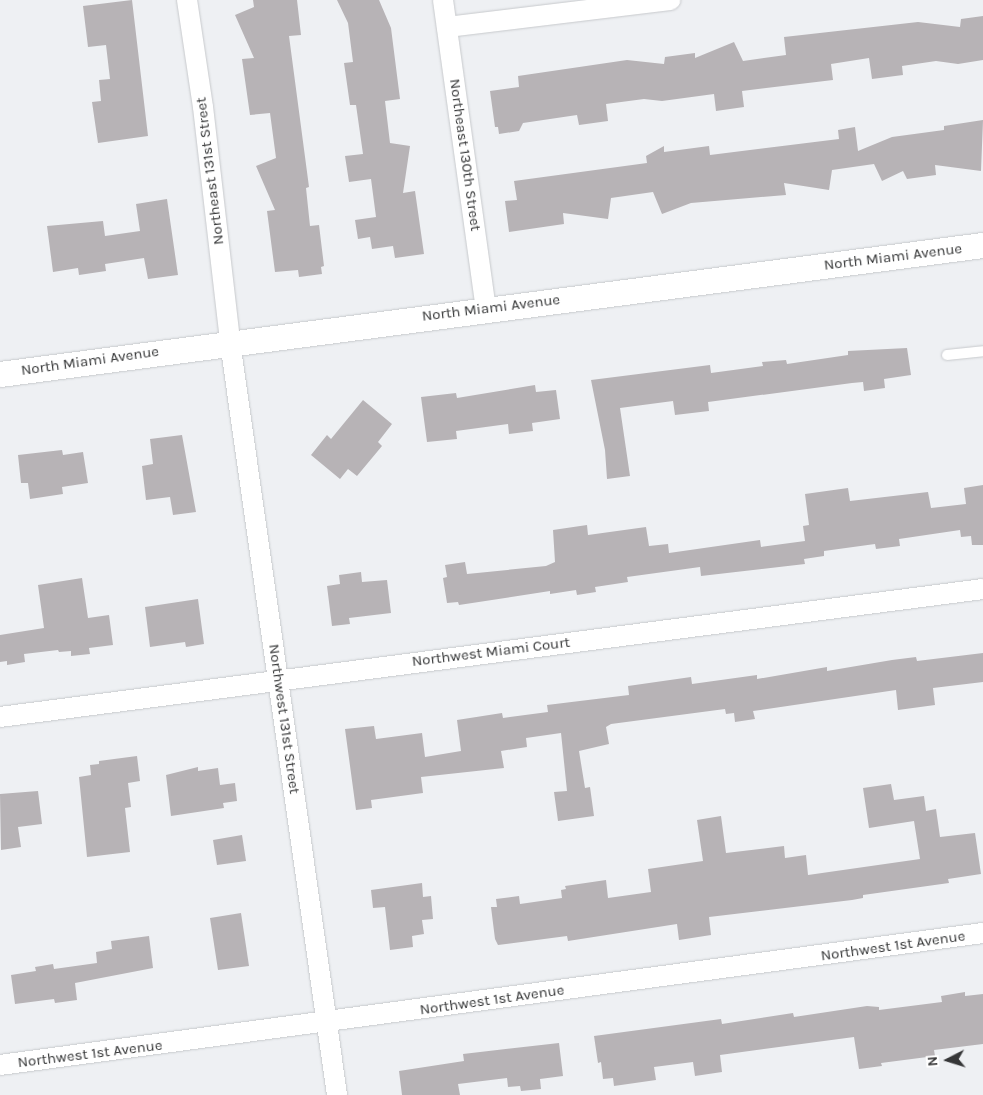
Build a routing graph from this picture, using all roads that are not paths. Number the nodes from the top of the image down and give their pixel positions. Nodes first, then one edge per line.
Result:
1 (187, 0) edge
2 (443, 0) edge
3 (670, 0) edge
4 (447, 27) junction
5 (983, 245) edge
6 (486, 309) junction
7 (230, 342) junction
8 (983, 351) edge
9 (947, 355) dead end
10 (0, 374) edge
11 (983, 589) edge
12 (278, 680) junction
13 (0, 717) edge
14 (983, 934) edge
15 (326, 1022) junction
16 (0, 1065) edge
17 (337, 1095) edge

1 - 7 street, Northeast 131st Street
2 - 4 street, Northeast 130th Street
3 - 4 street
4 - 6 street, Northeast 130th Street
5 - 6 street, North Miami Avenue
6 - 7 street, North Miami Avenue
7 - 10 street, North Miami Avenue
7 - 12 street, Northwest 131st Street
8 - 9 lane
11 - 12 street, Northwest Miami Court
12 - 13 street, Northwest Miami Court
12 - 15 street, Northwest 131st Street
14 - 15 street, Northwest 1st Avenue
15 - 16 street, Northwest 1st Avenue
15 - 17 street, Northwest 131st Street

